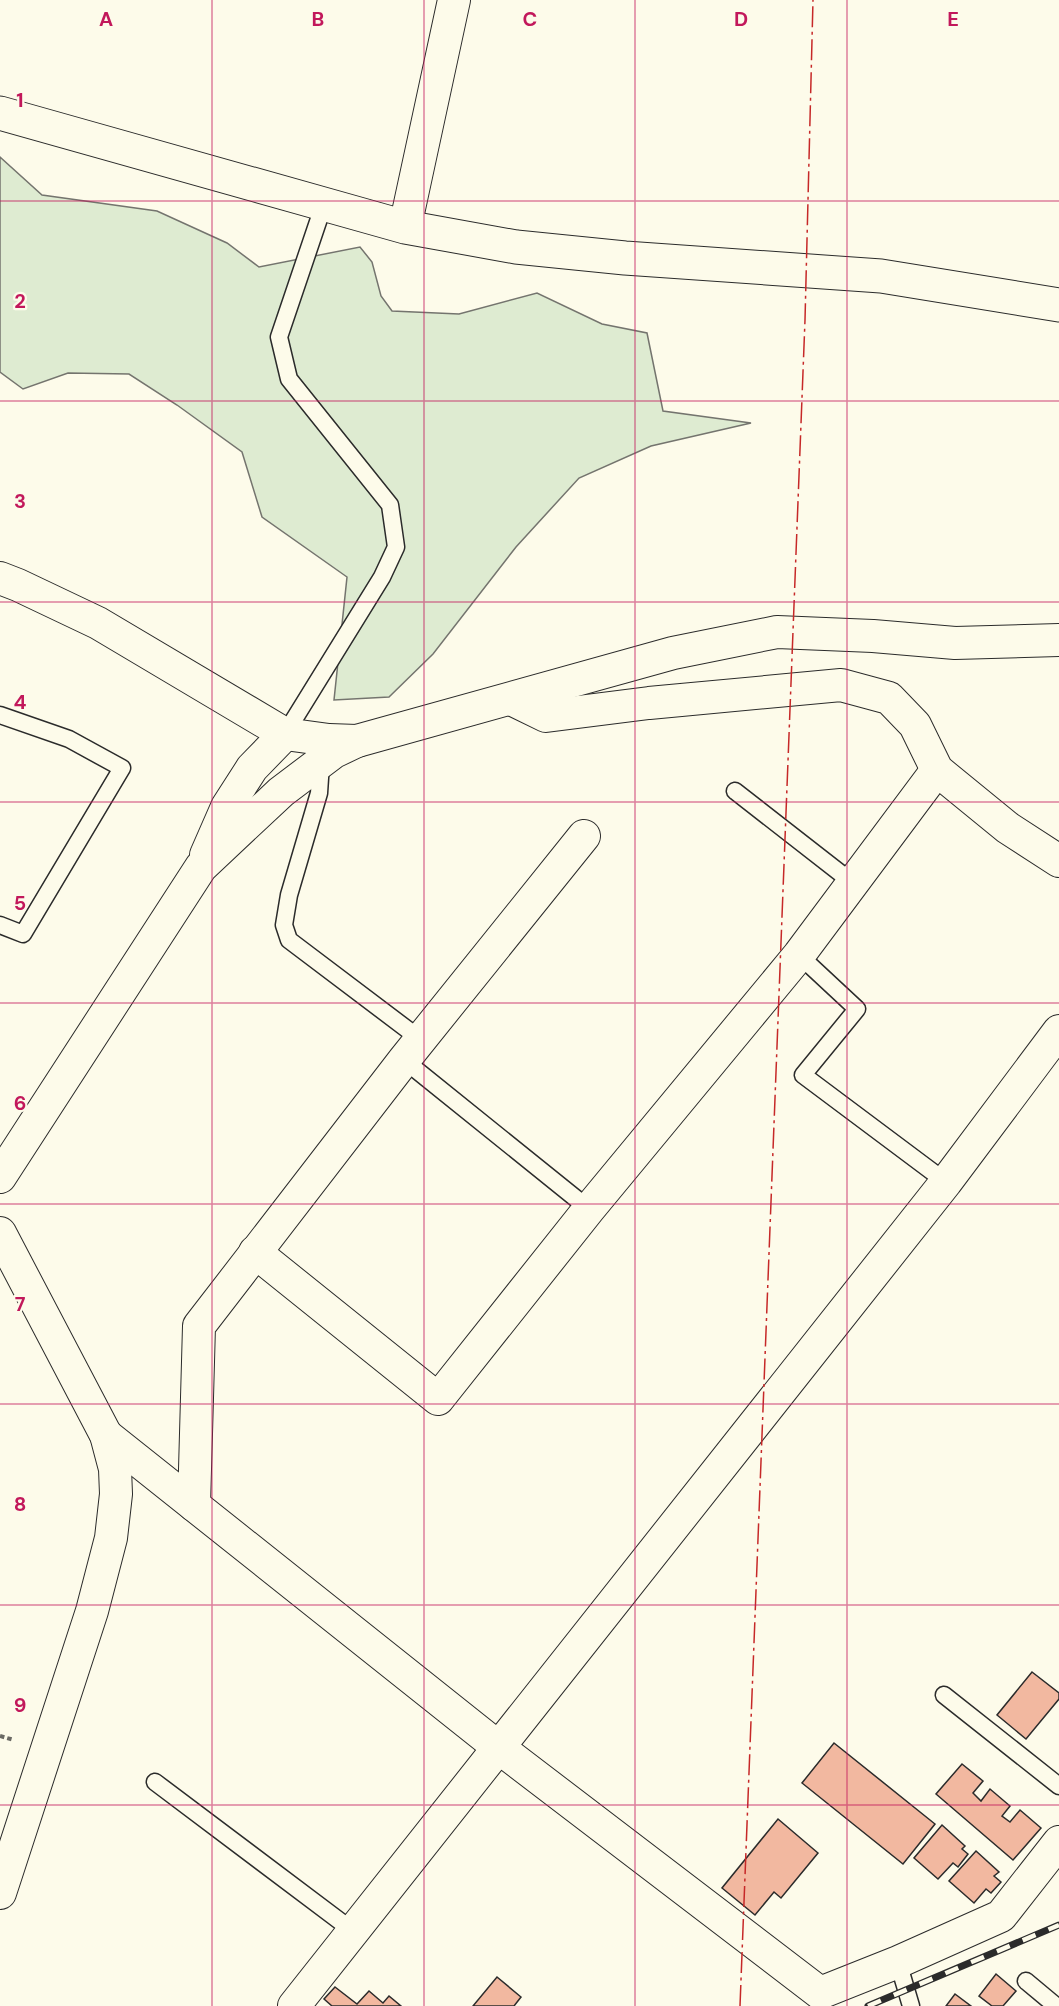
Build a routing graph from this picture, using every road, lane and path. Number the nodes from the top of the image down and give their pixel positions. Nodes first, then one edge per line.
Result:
1 (454, 0) edge
2 (0, 113) edge
3 (324, 204) junction
4 (405, 227) junction
5 (1059, 305) edge
6 (0, 579) edge
7 (1059, 640) edge
8 (511, 699) junction
9 (0, 715) edge
10 (285, 734) junction
11 (357, 741) junction
12 (321, 763) junction
13 (937, 771) junction
14 (735, 791) dead end
15 (584, 836) dead end
16 (1059, 861) edge
17 (201, 867) junction
18 (853, 883) junction
19 (0, 925) edge
20 (799, 955) junction
21 (1059, 1031) edge
22 (412, 1050) junction
23 (0, 1177) edge
24 (946, 1182) junction
25 (589, 1209) junction
26 (0, 1233) edge
27 (255, 1252) junction
28 (106, 1435) junction
29 (194, 1505) junction
30 (944, 1695) dead end
31 (498, 1747) junction
32 (155, 1782) dead end
33 (1059, 1786) edge
34 (1059, 1842) edge
35 (0, 1893) edge
36 (353, 1931) junction
37 (898, 1962) junction
38 (1026, 1981) dead end
39 (294, 2006) edge
40 (911, 2006) edge
41 (1056, 2006) edge

1 - 4 street
2 - 3 street
3 - 4 street
3 - 10 lane
4 - 5 street
6 - 10 street
7 - 8 street
8 - 11 street
8 - 13 street
9 - 19 lane
10 - 11 street
10 - 17 street
11 - 12 street
12 - 17 street
12 - 22 lane
13 - 16 street
13 - 18 street
14 - 18 lane
15 - 22 street
17 - 23 street
18 - 20 street
20 - 24 lane
20 - 25 street
21 - 24 street
22 - 25 lane
22 - 27 street
24 - 31 street
25 - 27 street
26 - 28 street
27 - 29 street
28 - 29 street
28 - 35 street
29 - 31 street
30 - 33 lane
31 - 36 street
31 - 37 street
32 - 36 lane
34 - 37 street
36 - 39 street
37 - 40 lane
38 - 41 lane

